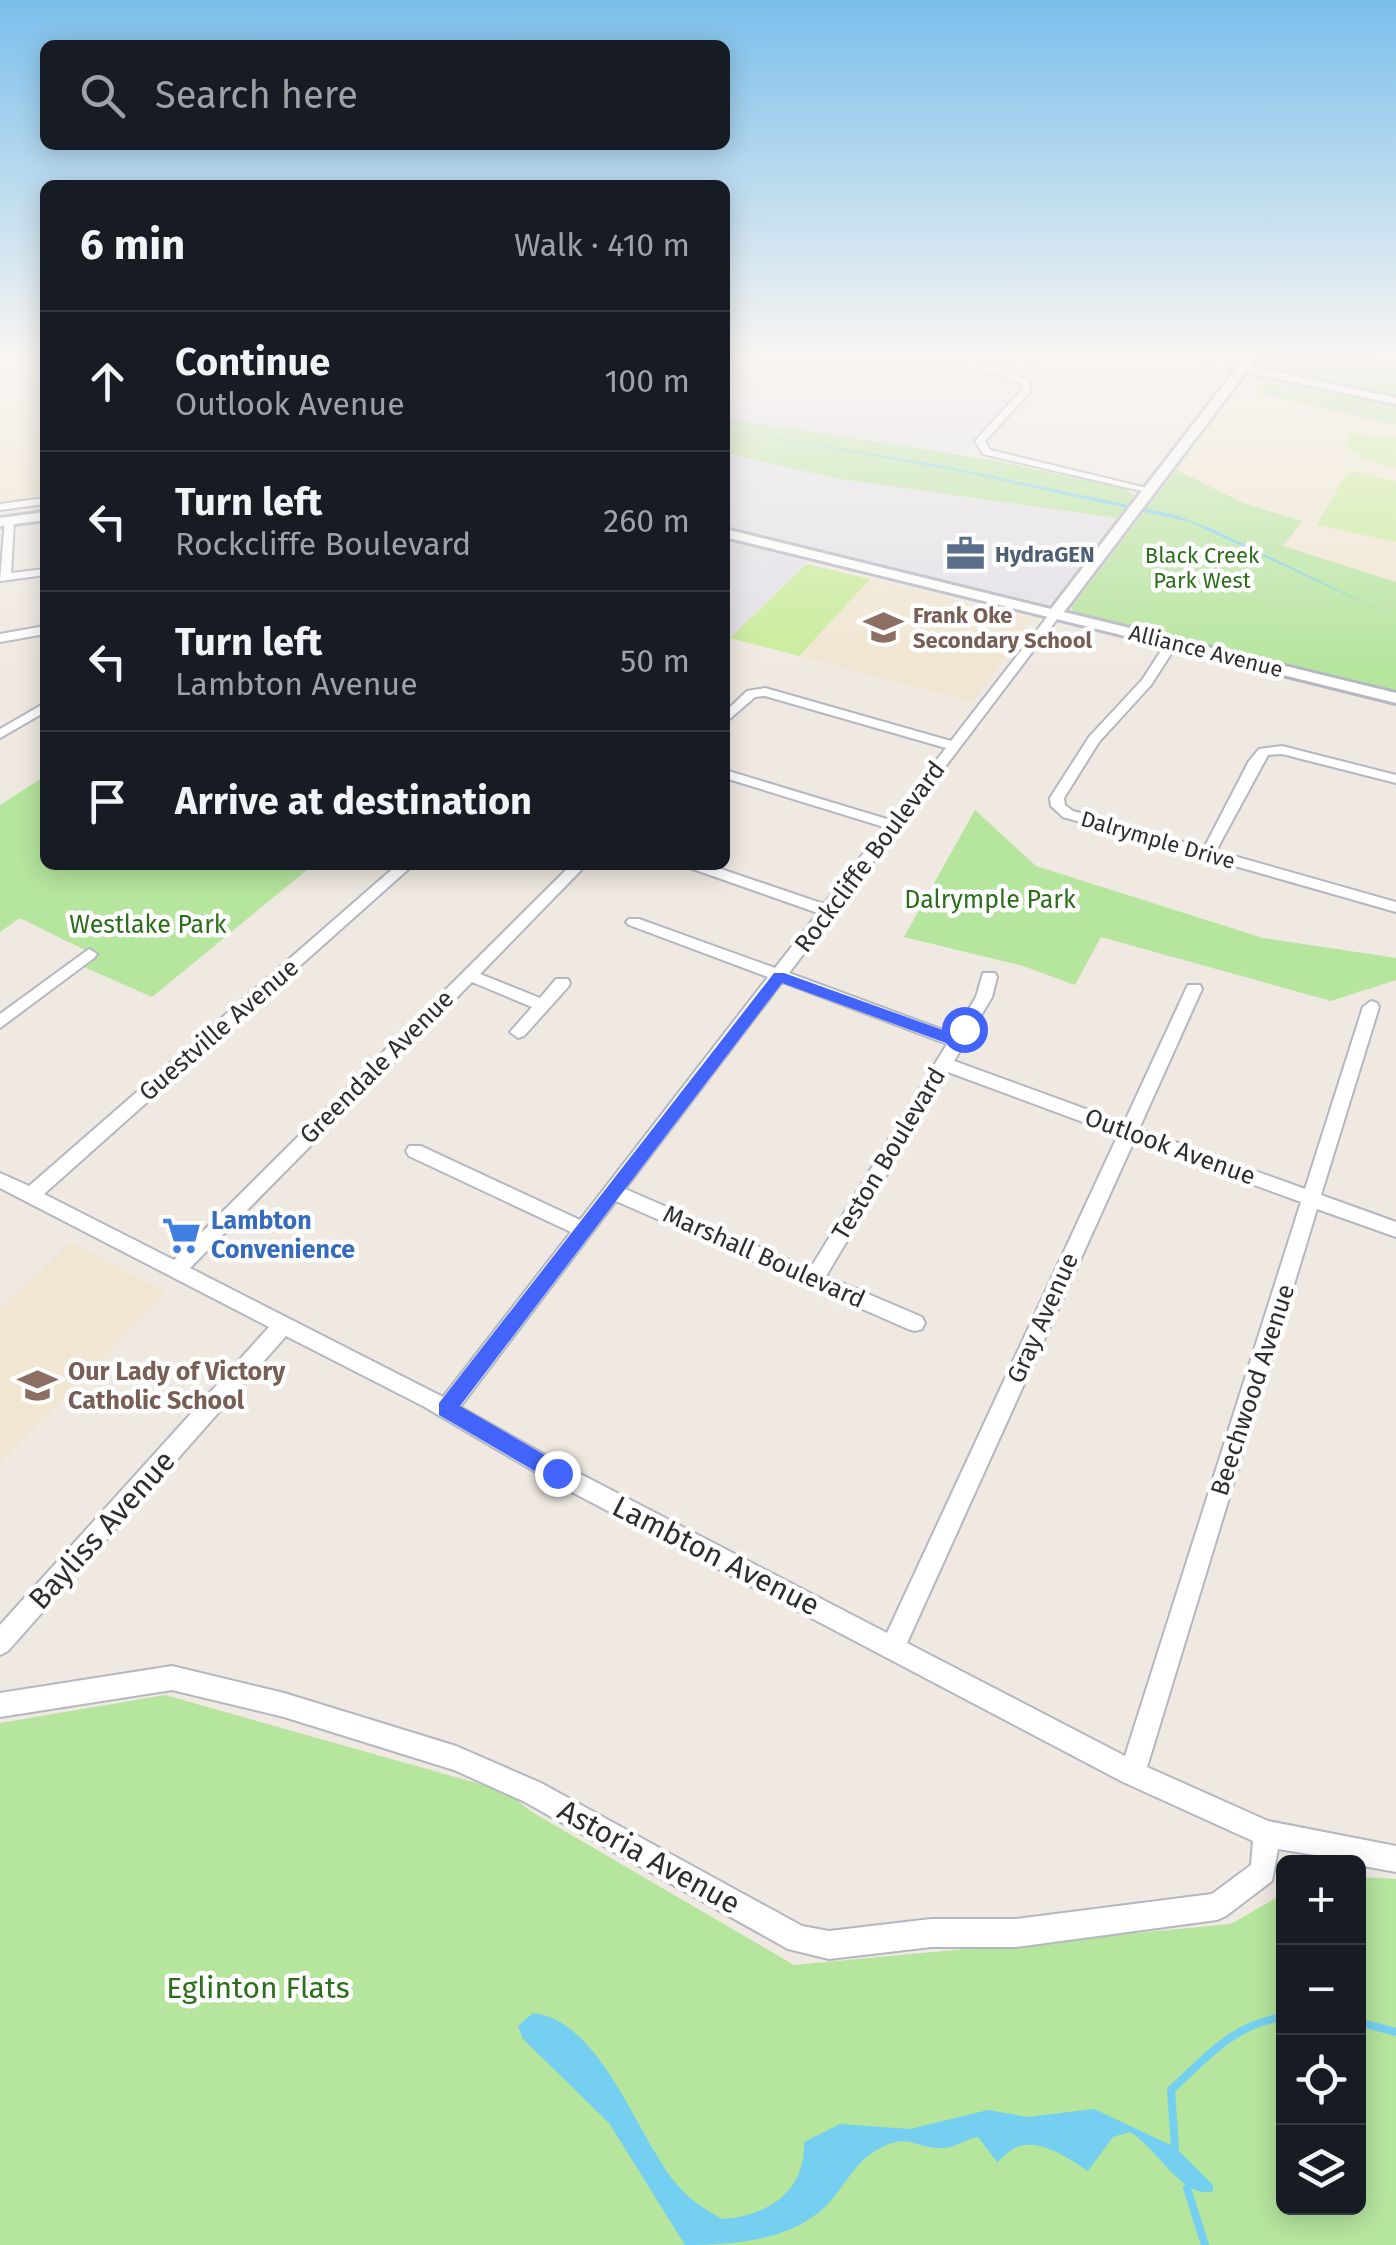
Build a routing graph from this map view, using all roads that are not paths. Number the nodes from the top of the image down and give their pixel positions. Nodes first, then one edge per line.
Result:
1 (1004, 457) edge
2 (1175, 457) edge
3 (1146, 495) junction
4 (40, 502) edge
5 (0, 507) edge
6 (40, 517) edge
7 (5, 521) edge
8 (730, 534) edge
9 (40, 573) edge
10 (3, 577) edge
11 (1055, 614) junction
12 (40, 631) edge
13 (0, 638) edge
14 (1172, 643) junction
15 (1396, 698) edge
16 (40, 709) edge
17 (730, 714) edge
18 (0, 734) edge
19 (954, 746) junction
20 (730, 776) edge
21 (1396, 779) edge
22 (894, 826) junction
23 (1208, 854) junction
24 (400, 870) edge
25 (574, 870) edge
26 (709, 870) edge
27 (1396, 908) edge
28 (828, 911) junction
29 (634, 922) dead end
30 (88, 954) dead end
31 (468, 975) junction
32 (779, 976) junction
33 (989, 977) dead end
34 (562, 984) dead end
35 (1194, 989) dead end
36 (543, 1004) junction
37 (1371, 1007) dead end
38 (0, 1022) edge
39 (518, 1032) dead end
40 (957, 1041) junction
41 (944, 1064) junction
42 (1128, 1133) junction
43 (415, 1151) dead end
44 (0, 1180) edge
45 (614, 1192) junction
46 (31, 1195) junction
47 (1313, 1199) junction
48 (584, 1230) junction
49 (1396, 1230) edge
50 (176, 1270) junction
51 (815, 1278) junction
52 (914, 1323) dead end
53 (283, 1326) junction
54 (446, 1409) junction
55 (0, 1643) edge
56 (893, 1647) junction
57 (0, 1706) edge
58 (1132, 1772) junction
59 (1267, 1834) junction
60 (1396, 1860) edge

1 - 3 street
2 - 3 street, Rockcliffe Boulevard
3 - 11 street, Rockcliffe Boulevard
4 - 5 street
6 - 7 street
7 - 10 street
8 - 11 street, Alliance Avenue
9 - 10 street
11 - 14 street, Alliance Avenue
11 - 19 street, Rockcliffe Boulevard
12 - 13 street
14 - 15 street, Alliance Avenue
14 - 23 street, Dalrymple Drive
16 - 18 street
17 - 19 street
19 - 22 street, Rockcliffe Boulevard
20 - 22 street
21 - 23 street
22 - 28 street, Rockcliffe Boulevard
23 - 27 street, Dalrymple Drive
24 - 46 street, Guestville Avenue
25 - 31 street, Greendale Avenue
26 - 28 street
28 - 32 street, Rockcliffe Boulevard
29 - 32 street
30 - 38 street
31 - 36 street
31 - 50 street, Greendale Avenue
32 - 40 street
32 - 45 street, Rockcliffe Boulevard
33 - 40 street, Teston Boulevard
34 - 36 street
35 - 42 street, Gray Avenue
36 - 39 street
37 - 47 street, Beechwood Avenue
40 - 41 street, Teston Boulevard
41 - 42 street, Outlook Avenue
41 - 51 street, Teston Boulevard
42 - 47 street, Outlook Avenue
42 - 56 street, Gray Avenue
43 - 48 street
44 - 46 street, Lambton Avenue
45 - 48 street, Rockcliffe Boulevard
45 - 51 street, Marshall Boulevard
46 - 50 street, Lambton Avenue
47 - 49 street, Outlook Avenue
47 - 58 street, Beechwood Avenue
48 - 54 street, Rockcliffe Boulevard
50 - 53 street, Lambton Avenue
51 - 52 street, Marshall Boulevard
53 - 54 street, Lambton Avenue
53 - 55 street, Bayliss Avenue
54 - 56 street, Lambton Avenue
56 - 58 street, Lambton Avenue
57 - 59 street, Astoria Avenue
58 - 59 street, Lambton Avenue
59 - 60 street, Lambton Avenue

